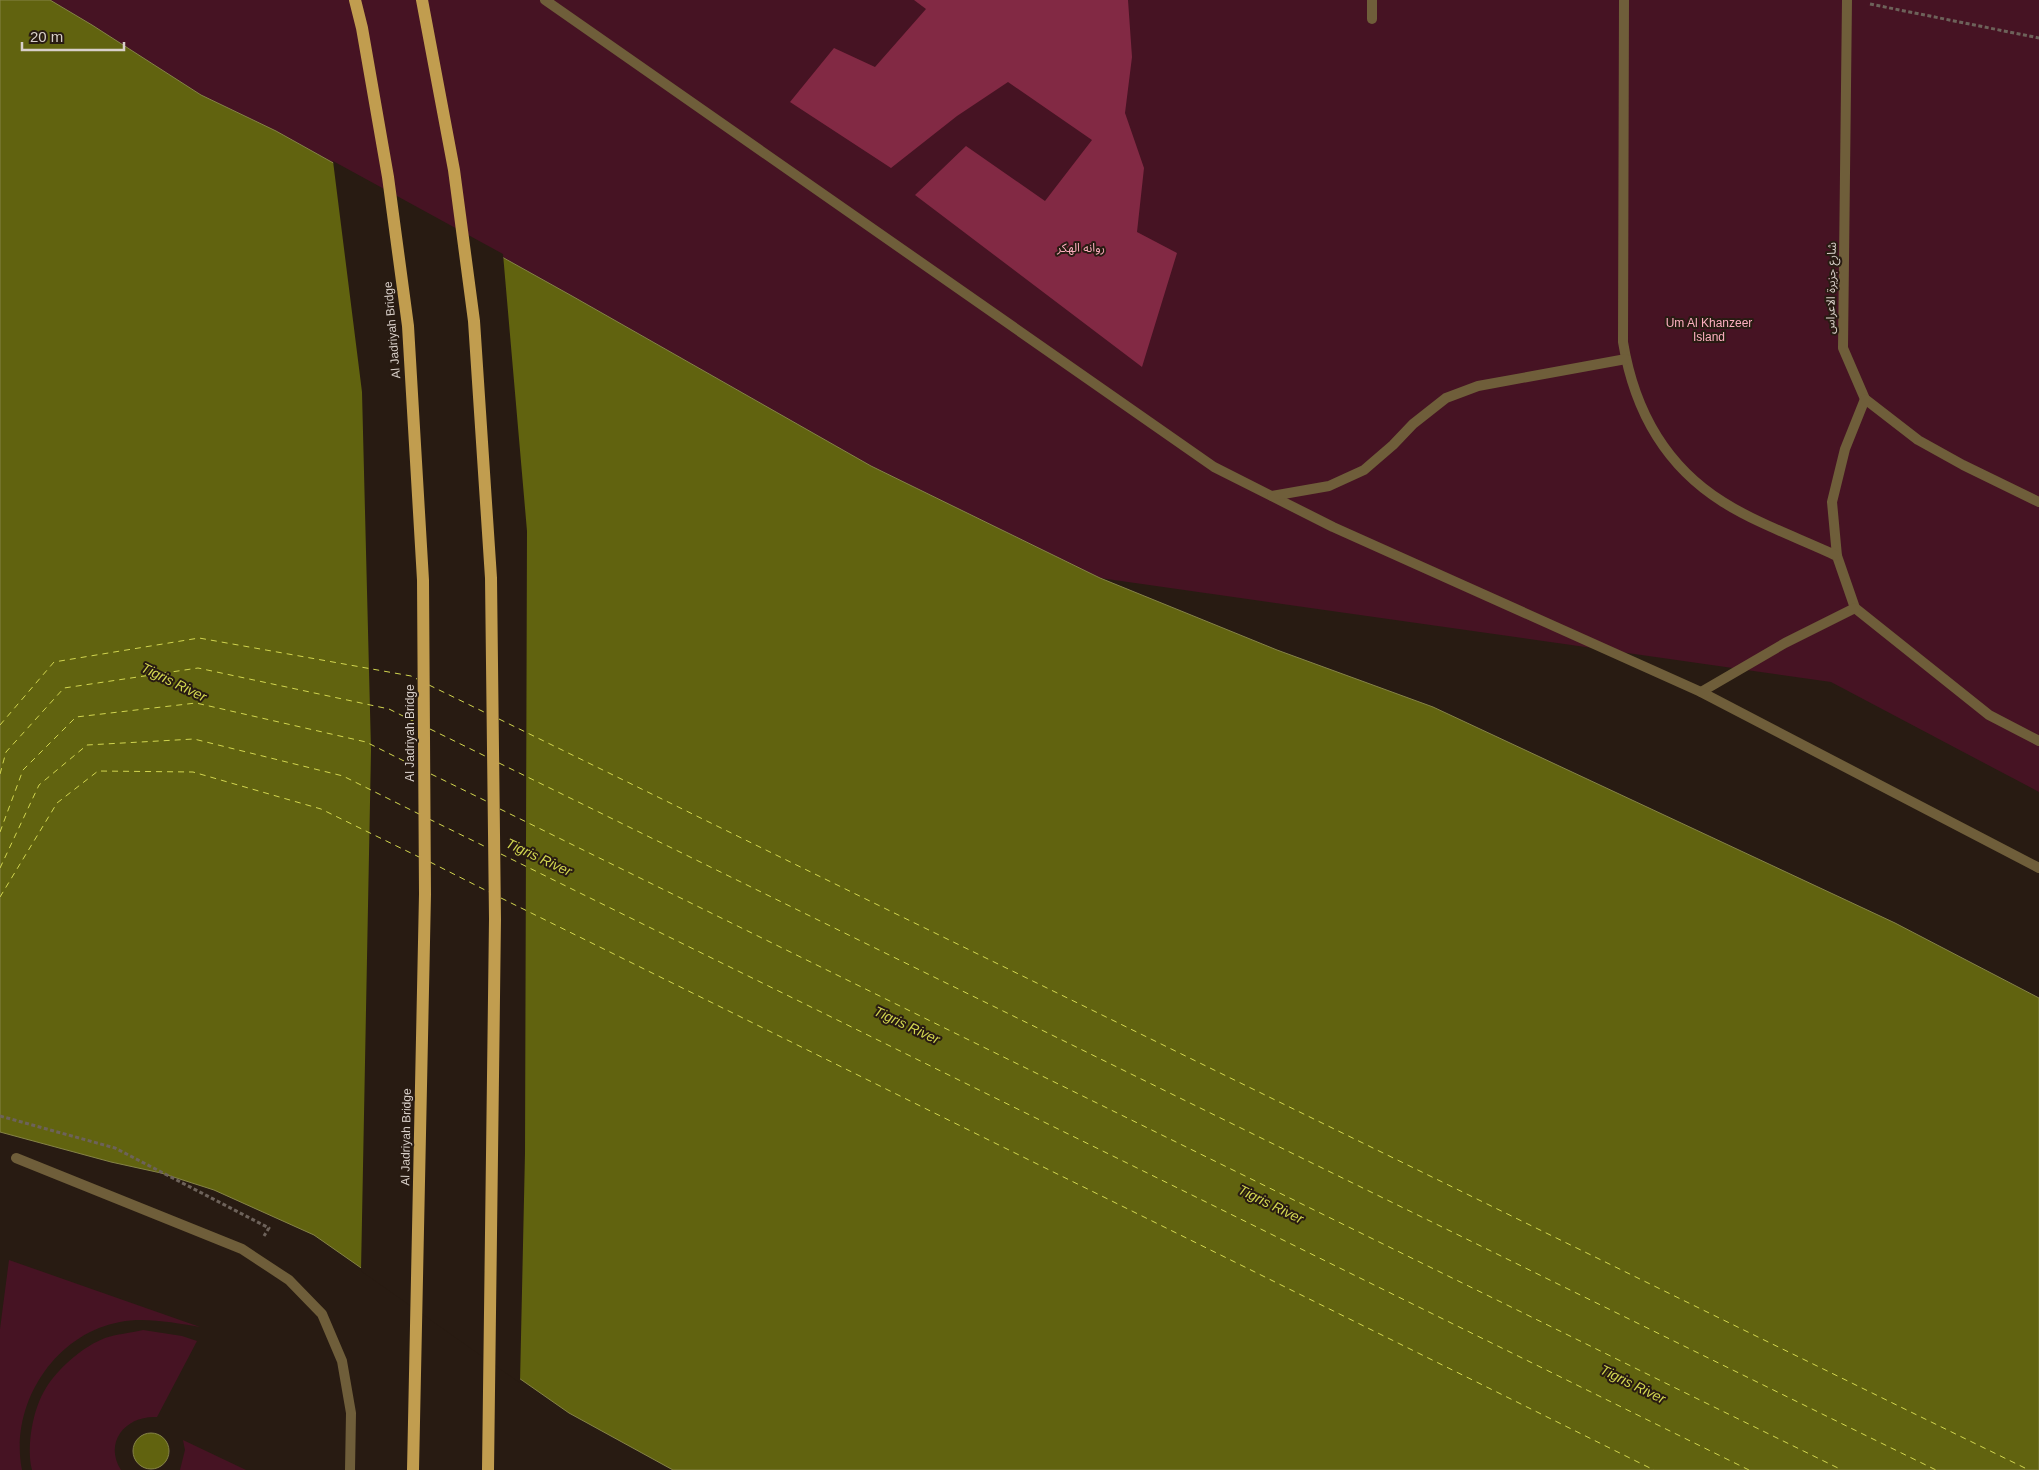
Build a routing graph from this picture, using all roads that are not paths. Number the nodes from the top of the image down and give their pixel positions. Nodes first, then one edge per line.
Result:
1 (355, 0) edge
2 (422, 0) edge
3 (545, 0) edge
4 (1372, 0) edge
5 (1624, 0) edge
6 (1847, 0) edge
7 (1372, 19) dead end
8 (1626, 359) junction
9 (1865, 399) junction
10 (1272, 496) junction
11 (2039, 502) edge
12 (1837, 556) junction
13 (1855, 608) junction
14 (1701, 692) junction
15 (2039, 741) edge
16 (2039, 868) edge
17 (16, 1158) dead end
18 (350, 1470) edge
19 (413, 1470) edge
20 (488, 1470) edge

1 - 19 main road, Al Jadriyah Bridge
2 - 20 main road
3 - 10 street
4 - 7 street
5 - 8 street
6 - 9 street, شارع جزيرة الاعراس
8 - 10 street
8 - 12 street
9 - 11 street, شارع جزيرة الاعراس
9 - 12 street
10 - 14 street
12 - 13 street
13 - 14 street
13 - 15 street
14 - 16 street
17 - 18 street

